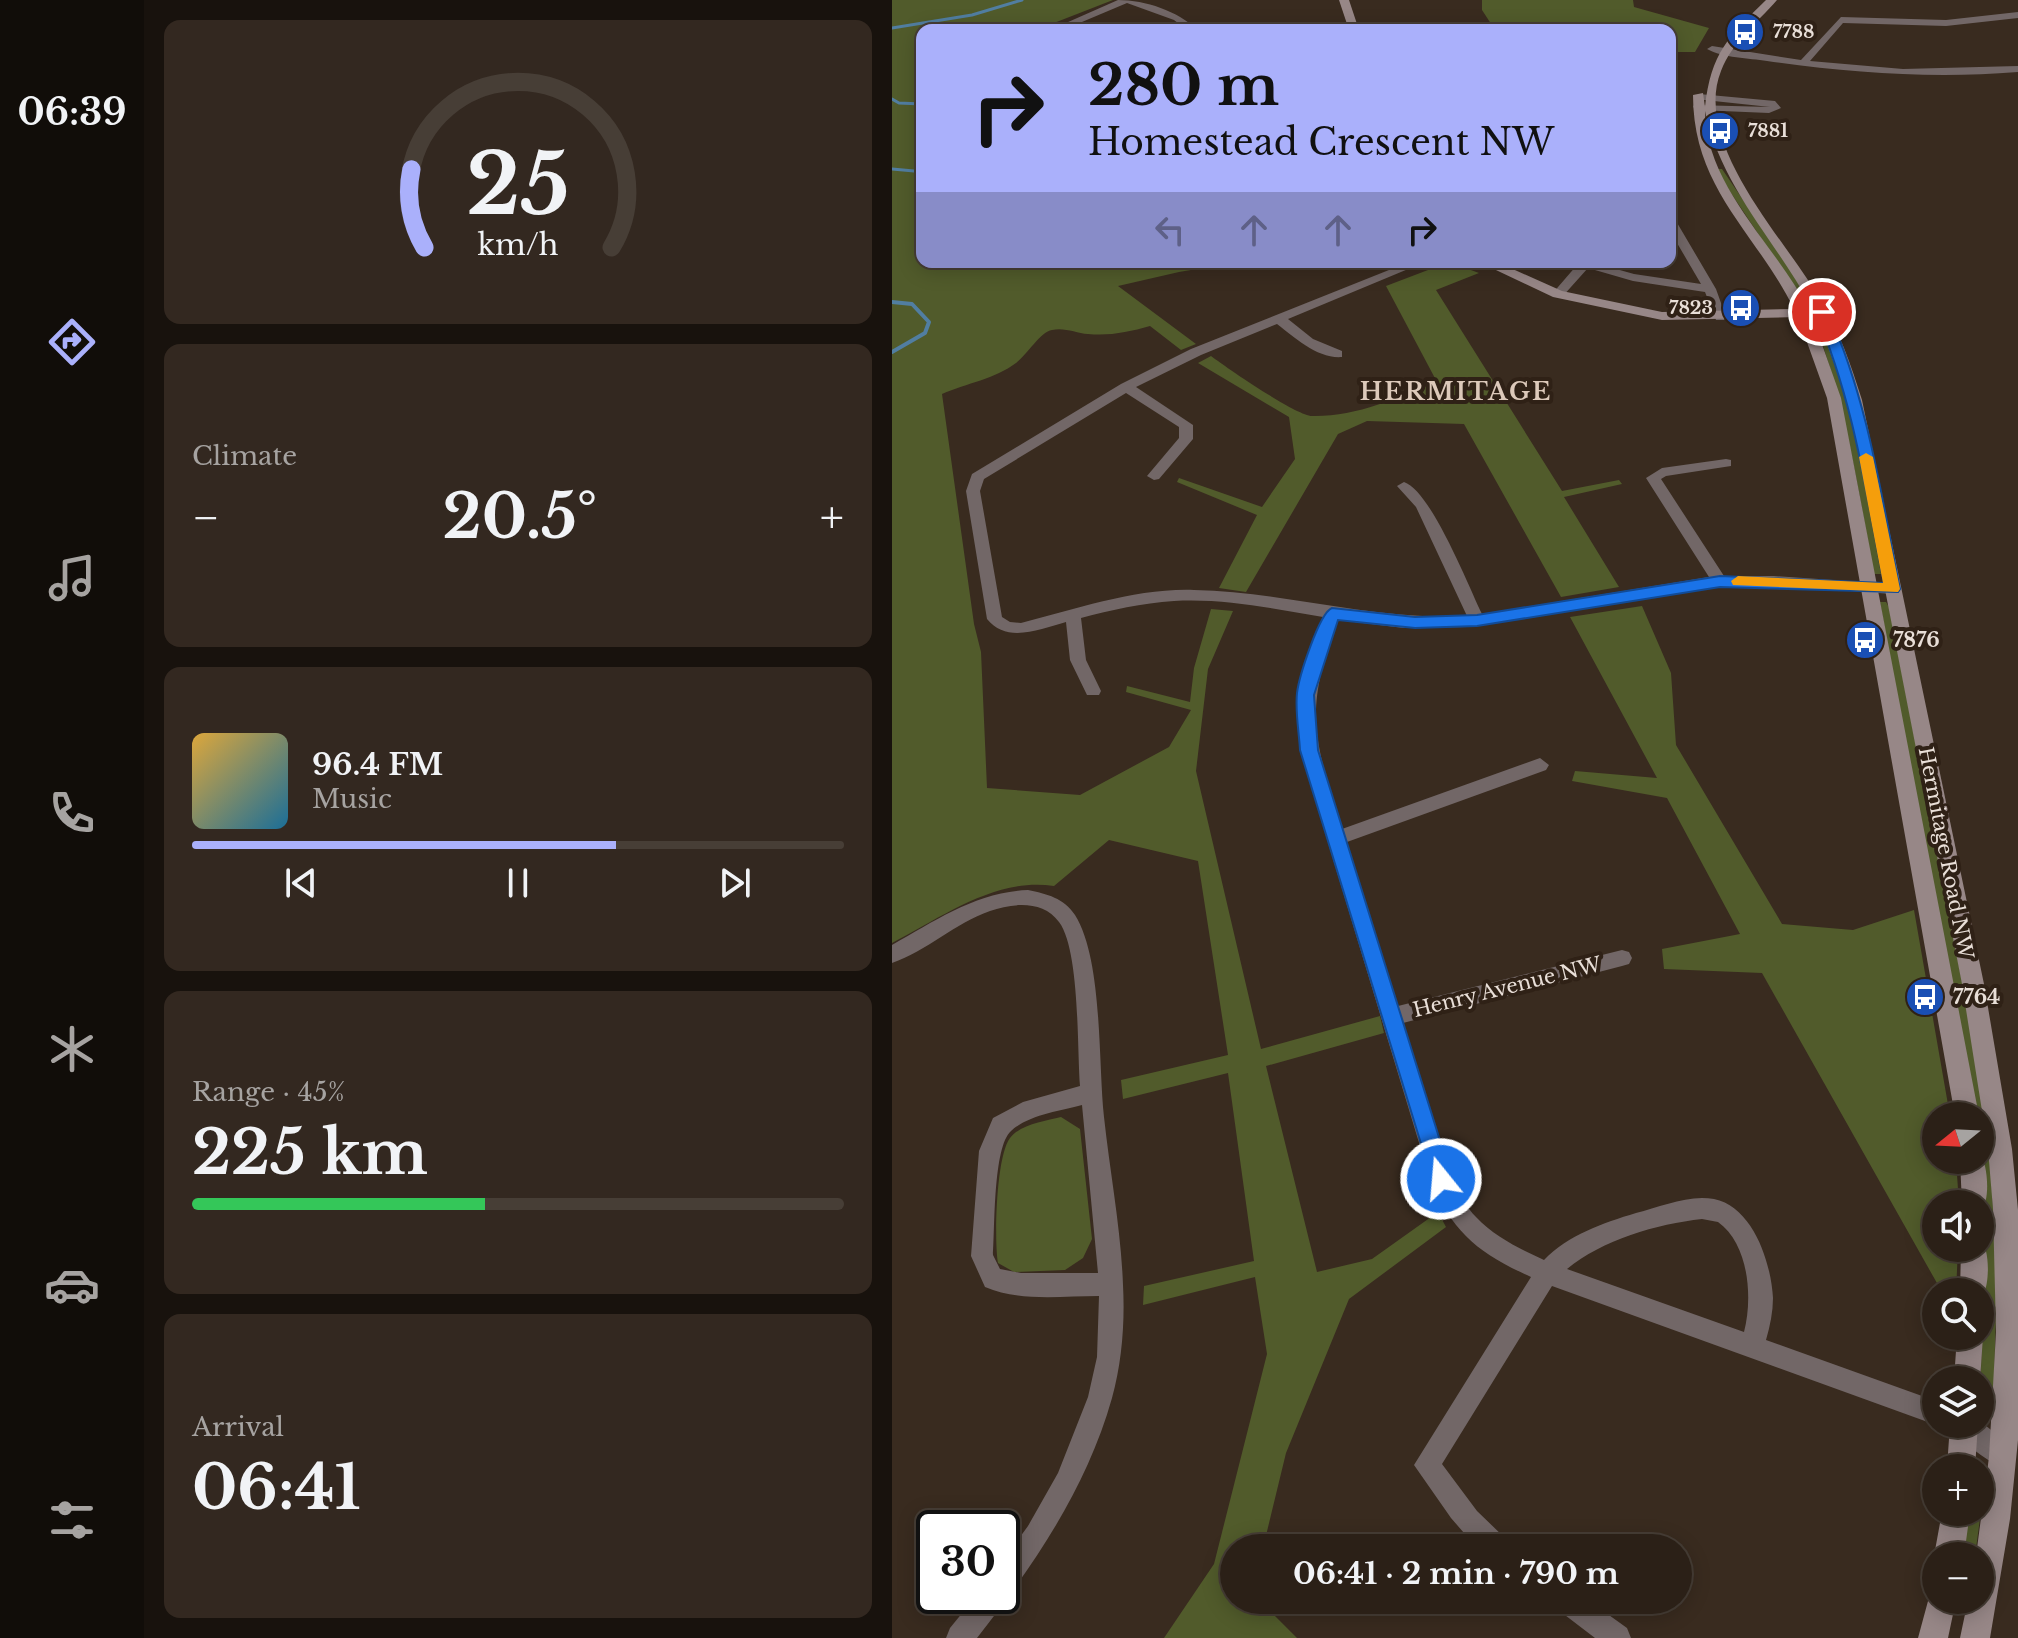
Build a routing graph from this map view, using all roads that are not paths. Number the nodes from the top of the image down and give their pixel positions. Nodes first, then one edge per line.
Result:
1 (1127, 0) edge
2 (1344, 0) edge
3 (1756, 0) edge
4 (1772, 0) edge
5 (2018, 15) edge
6 (1069, 24) edge
7 (1185, 24) edge
8 (1352, 24) edge
9 (1712, 56) junction
10 (1804, 62) junction
11 (2018, 69) edge
12 (1704, 102) junction
13 (1676, 234) edge
14 (1404, 268) edge
15 (1500, 268) edge
16 (1577, 268) edge
17 (1600, 268) edge
18 (1710, 289) junction
19 (1558, 294) junction
20 (1822, 312) junction
21 (1804, 313) junction
22 (1720, 317) junction
23 (1278, 318) junction
24 (1337, 354) dead end
25 (1126, 387) junction
26 (1726, 463) dead end
27 (1154, 476) dead end
28 (1404, 486) dead end
29 (1720, 582) junction
30 (1882, 588) junction
31 (1332, 614) junction
32 (1073, 616) junction
33 (1477, 620) junction
34 (1093, 691) dead end
35 (1540, 765) dead end
36 (1335, 839) junction
37 (892, 955) edge
38 (1622, 958) dead end
39 (1391, 1017) junction
40 (1091, 1093) junction
41 (1965, 1102) edge
42 (1547, 1273) junction
43 (1112, 1284) junction
44 (1753, 1346) junction
45 (1922, 1408) edge
46 (1981, 1438) edge
47 (2002, 1455) junction
48 (1478, 1534) edge
49 (1020, 1561) edge
50 (979, 1614) edge
51 (1585, 1614) edge
52 (1938, 1614) edge
53 (960, 1638) edge
54 (1617, 1638) edge
55 (1933, 1638) edge
56 (1975, 1638) edge

1 - 6 street
1 - 7 street
2 - 8 street
3 - 9 street, Hermitage Road NW
4 - 9 street, Hermitage Road NW
5 - 10 street
9 - 10 street
9 - 12 street, Hermitage Road NW
9 - 12 street, Hermitage Road NW
10 - 11 street
12 - 12 street
12 - 20 street, Hermitage Road NW
12 - 21 street, Hermitage Road NW
13 - 18 street
14 - 23 street
15 - 19 street
16 - 19 street
17 - 18 street
18 - 22 street
19 - 22 street
20 - 21 street
20 - 30 street, Hermitage Road NW
21 - 22 street
21 - 30 street, Hermitage Road NW
23 - 24 street
23 - 25 street
25 - 27 street
25 - 32 street
26 - 29 street
28 - 33 street
29 - 30 street
29 - 33 street
30 - 41 street, Hermitage Road NW
30 - 47 street, Hermitage Road NW
31 - 32 street
31 - 33 street
31 - 36 street, Henry Avenue NW
32 - 34 street
35 - 36 street
36 - 39 street, Henry Avenue NW
37 - 40 street
38 - 39 street, Henry Avenue NW
39 - 42 street, Henry Avenue NW
40 - 43 street
40 - 43 street
42 - 44 street, Henry Avenue NW
42 - 44 street
42 - 48 street
43 - 49 street
44 - 45 street, Henry Avenue NW
46 - 47 street
47 - 56 street, Hermitage Road NW
50 - 53 street
51 - 54 street
52 - 55 street

